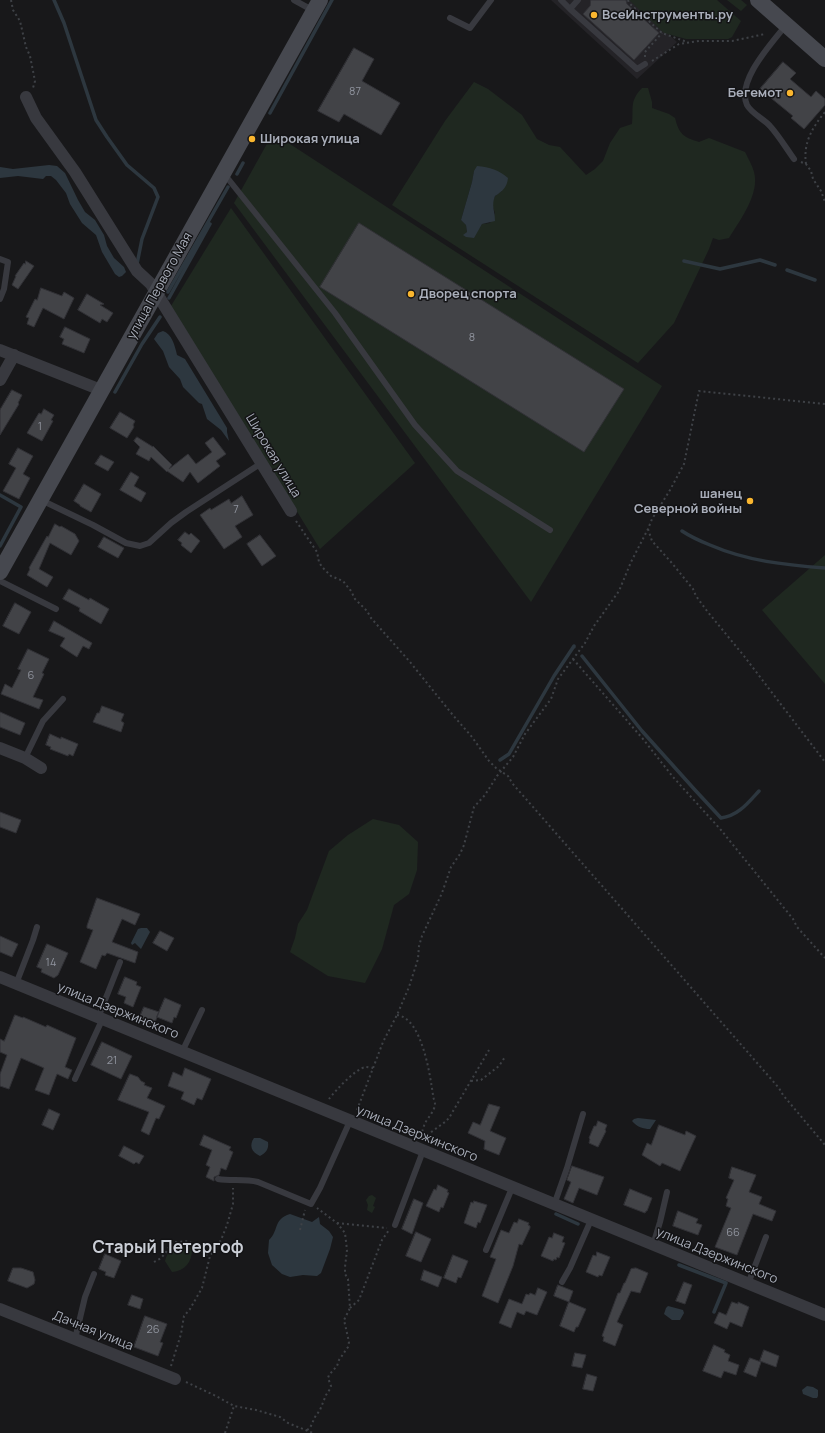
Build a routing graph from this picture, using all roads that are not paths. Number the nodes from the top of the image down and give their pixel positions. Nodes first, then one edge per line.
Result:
1 (294, 0) edge
2 (491, 0) edge
3 (561, 0) edge
4 (578, 0) edge
5 (758, 0) edge
6 (317, 6) edge
7 (570, 9) junction
8 (450, 18) dead end
9 (786, 25) junction
10 (825, 59) edge
11 (645, 64) road end
12 (28, 102) road end
13 (794, 159) road end
14 (223, 173) junction
15 (0, 259) edge
16 (156, 293) junction
17 (0, 299) edge
18 (0, 350) edge
19 (14, 356) junction
20 (0, 380) edge
21 (102, 390) junction
22 (260, 464) junction
23 (40, 500) junction
24 (291, 512) road end
25 (550, 530) dead end
26 (0, 572) edge
27 (0, 581) edge
28 (56, 609) dead end
29 (63, 699) dead end
30 (0, 748) edge
31 (25, 758) junction
32 (41, 768) dead end
33 (36, 927) dead end
34 (120, 962) dead end
35 (0, 977) edge
36 (16, 984) junction
37 (202, 1010) dead end
38 (100, 1019) junction
39 (182, 1052) junction
40 (75, 1079) dead end
41 (583, 1114) dead end
42 (350, 1121) junction
43 (423, 1151) junction
44 (218, 1179) dead end
45 (512, 1188) junction
46 (667, 1192) dead end
47 (554, 1205) junction
48 (591, 1220) junction
49 (395, 1225) dead end
50 (766, 1236) dead end
51 (653, 1245) junction
52 (486, 1250) dead end
53 (94, 1274) dead end
54 (562, 1282) dead end
55 (748, 1284) junction
56 (0, 1309) edge
57 (825, 1315) edge
58 (75, 1339) junction
59 (171, 1378) road end

1 - 6 lane
2 - 8 lane
3 - 7 lane
4 - 7 lane
5 - 9 street
6 - 14 street, улица Первого Мая
7 - 11 lane
9 - 10 street
9 - 13 lane
12 - 16 street, Широкая улица
14 - 16 street, улица Первого Мая
14 - 25 lane
15 - 17 lane
16 - 21 street, улица Первого Мая
16 - 22 street, Широкая улица
18 - 19 street
19 - 20 street
19 - 21 street
21 - 23 street, улица Первого Мая
22 - 23 lane
22 - 24 street, Широкая улица
23 - 26 street, улица Первого Мая
27 - 28 lane
29 - 31 lane
30 - 31 street
31 - 32 street
33 - 36 lane
34 - 38 lane
35 - 36 street, улица Дзержинского
36 - 38 street, улица Дзержинского
37 - 39 lane
38 - 39 street, улица Дзержинского
38 - 40 lane
39 - 42 street, улица Дзержинского
41 - 47 lane
42 - 43 street, улица Дзержинского
42 - 44 lane
43 - 45 street, улица Дзержинского
43 - 49 lane
45 - 47 street, улица Дзержинского
45 - 52 lane
46 - 51 lane
47 - 48 street, улица Дзержинского
48 - 51 street, улица Дзержинского
48 - 54 lane
50 - 55 lane
51 - 55 street, улица Дзержинского
53 - 58 lane
55 - 57 street, улица Дзержинского
56 - 58 street, Дачная улица
58 - 59 street, Дачная улица

